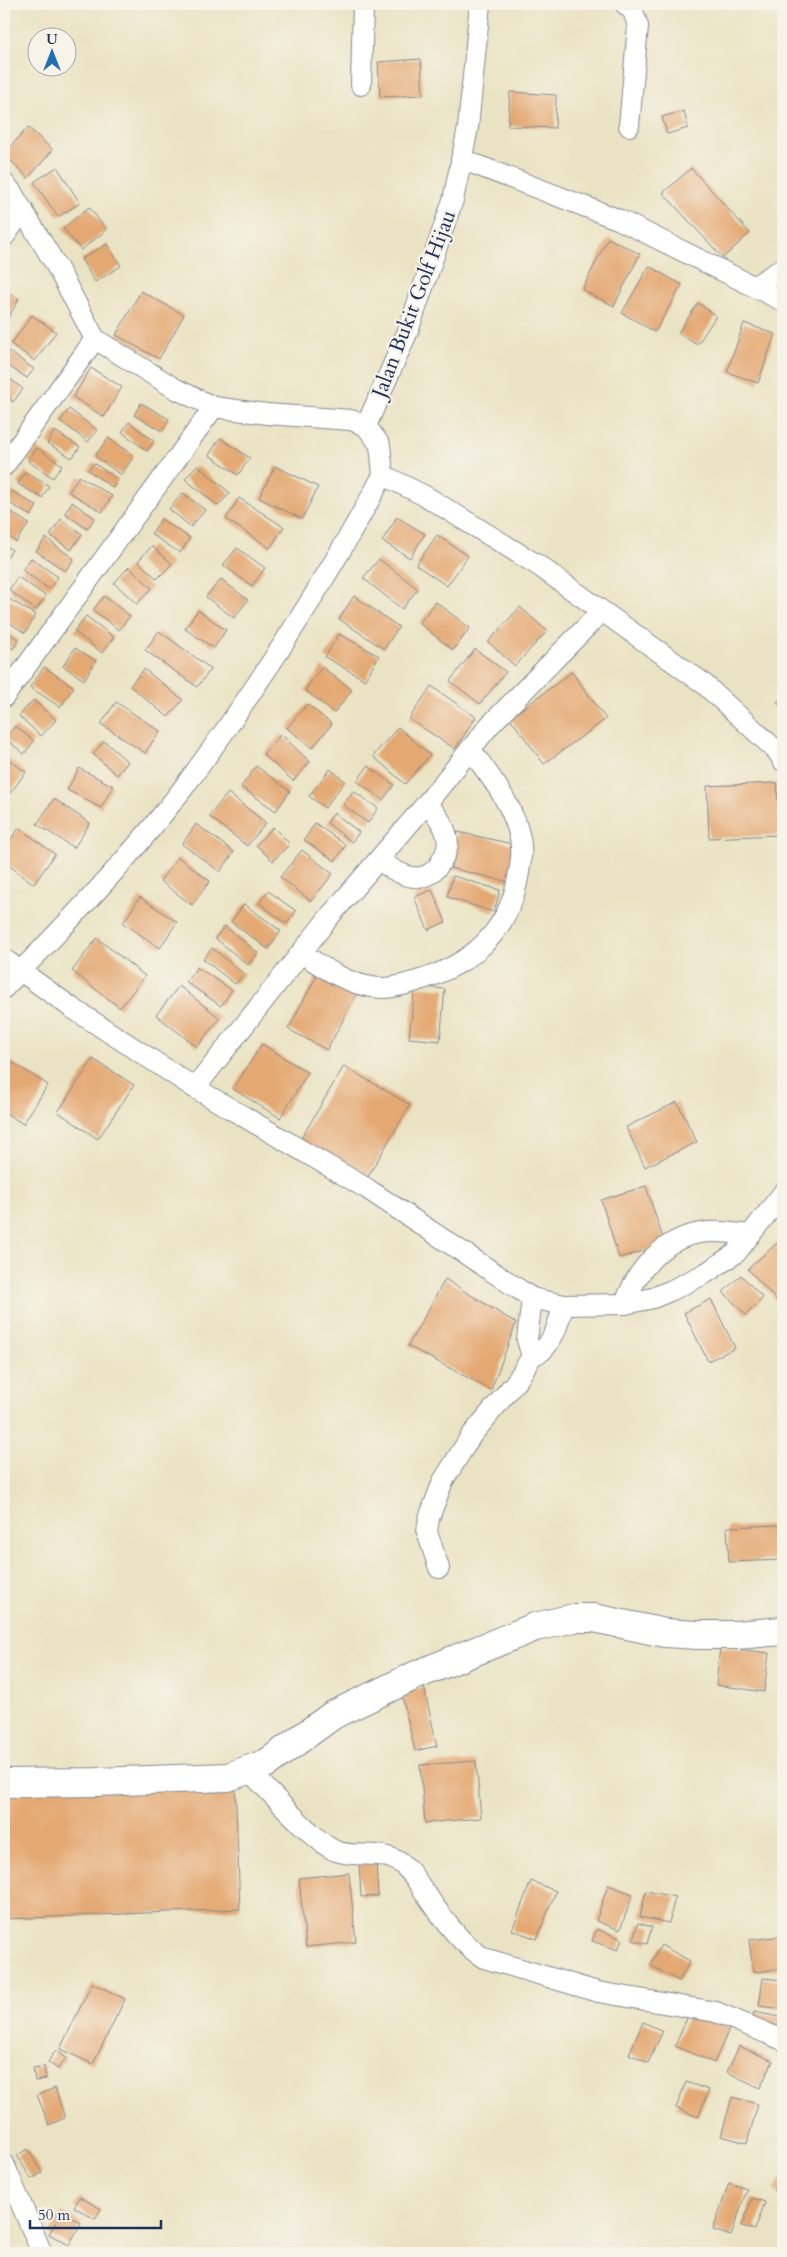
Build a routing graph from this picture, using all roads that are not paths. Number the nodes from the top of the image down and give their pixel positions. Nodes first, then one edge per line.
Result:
1 (363, 4) edge
2 (480, 4) edge
3 (624, 4) edge
4 (361, 84) dead end
5 (629, 126) dead end
6 (461, 159) junction
7 (4, 183) edge
8 (23, 210) junction
9 (4, 237) edge
10 (783, 268) edge
11 (755, 286) junction
12 (783, 301) edge
13 (95, 339) junction
14 (214, 407) junction
15 (366, 426) junction
16 (4, 466) edge
17 (383, 475) junction
18 (601, 612) junction
19 (4, 697) edge
20 (470, 749) junction
21 (783, 761) edge
22 (427, 803) junction
23 (379, 860) junction
24 (300, 953) junction
25 (4, 959) edge
26 (20, 972) junction
27 (4, 988) edge
28 (196, 1088) junction
29 (783, 1193) edge
30 (750, 1235) junction
31 (532, 1298) junction
32 (625, 1304) junction
33 (564, 1305) junction
34 (532, 1356) junction
35 (439, 1568) dead end
36 (783, 1631) edge
37 (249, 1771) junction
38 (4, 1782) edge
39 (783, 2040) edge
40 (4, 2164) edge
41 (42, 2253) edge

1 - 4 street
2 - 6 street, Jalan Bukit Golf Hijau
3 - 5 street
6 - 11 street
6 - 15 street, Jalan Bukit Golf Hijau
7 - 8 street
8 - 9 street
8 - 13 street
10 - 11 street
11 - 12 street
13 - 14 street
13 - 16 street
14 - 15 street
14 - 19 street
15 - 17 street
17 - 18 street
17 - 26 street
18 - 20 street
18 - 21 street
20 - 22 street
20 - 24 street
22 - 23 street
22 - 23 street
23 - 24 street
24 - 28 street
25 - 26 street
26 - 27 street
26 - 28 street
28 - 31 street
29 - 30 street
30 - 32 street
30 - 32 street
31 - 33 street
31 - 34 street
32 - 33 street
33 - 34 street
34 - 35 street
36 - 37 main road
37 - 38 main road
37 - 39 street
40 - 41 street

